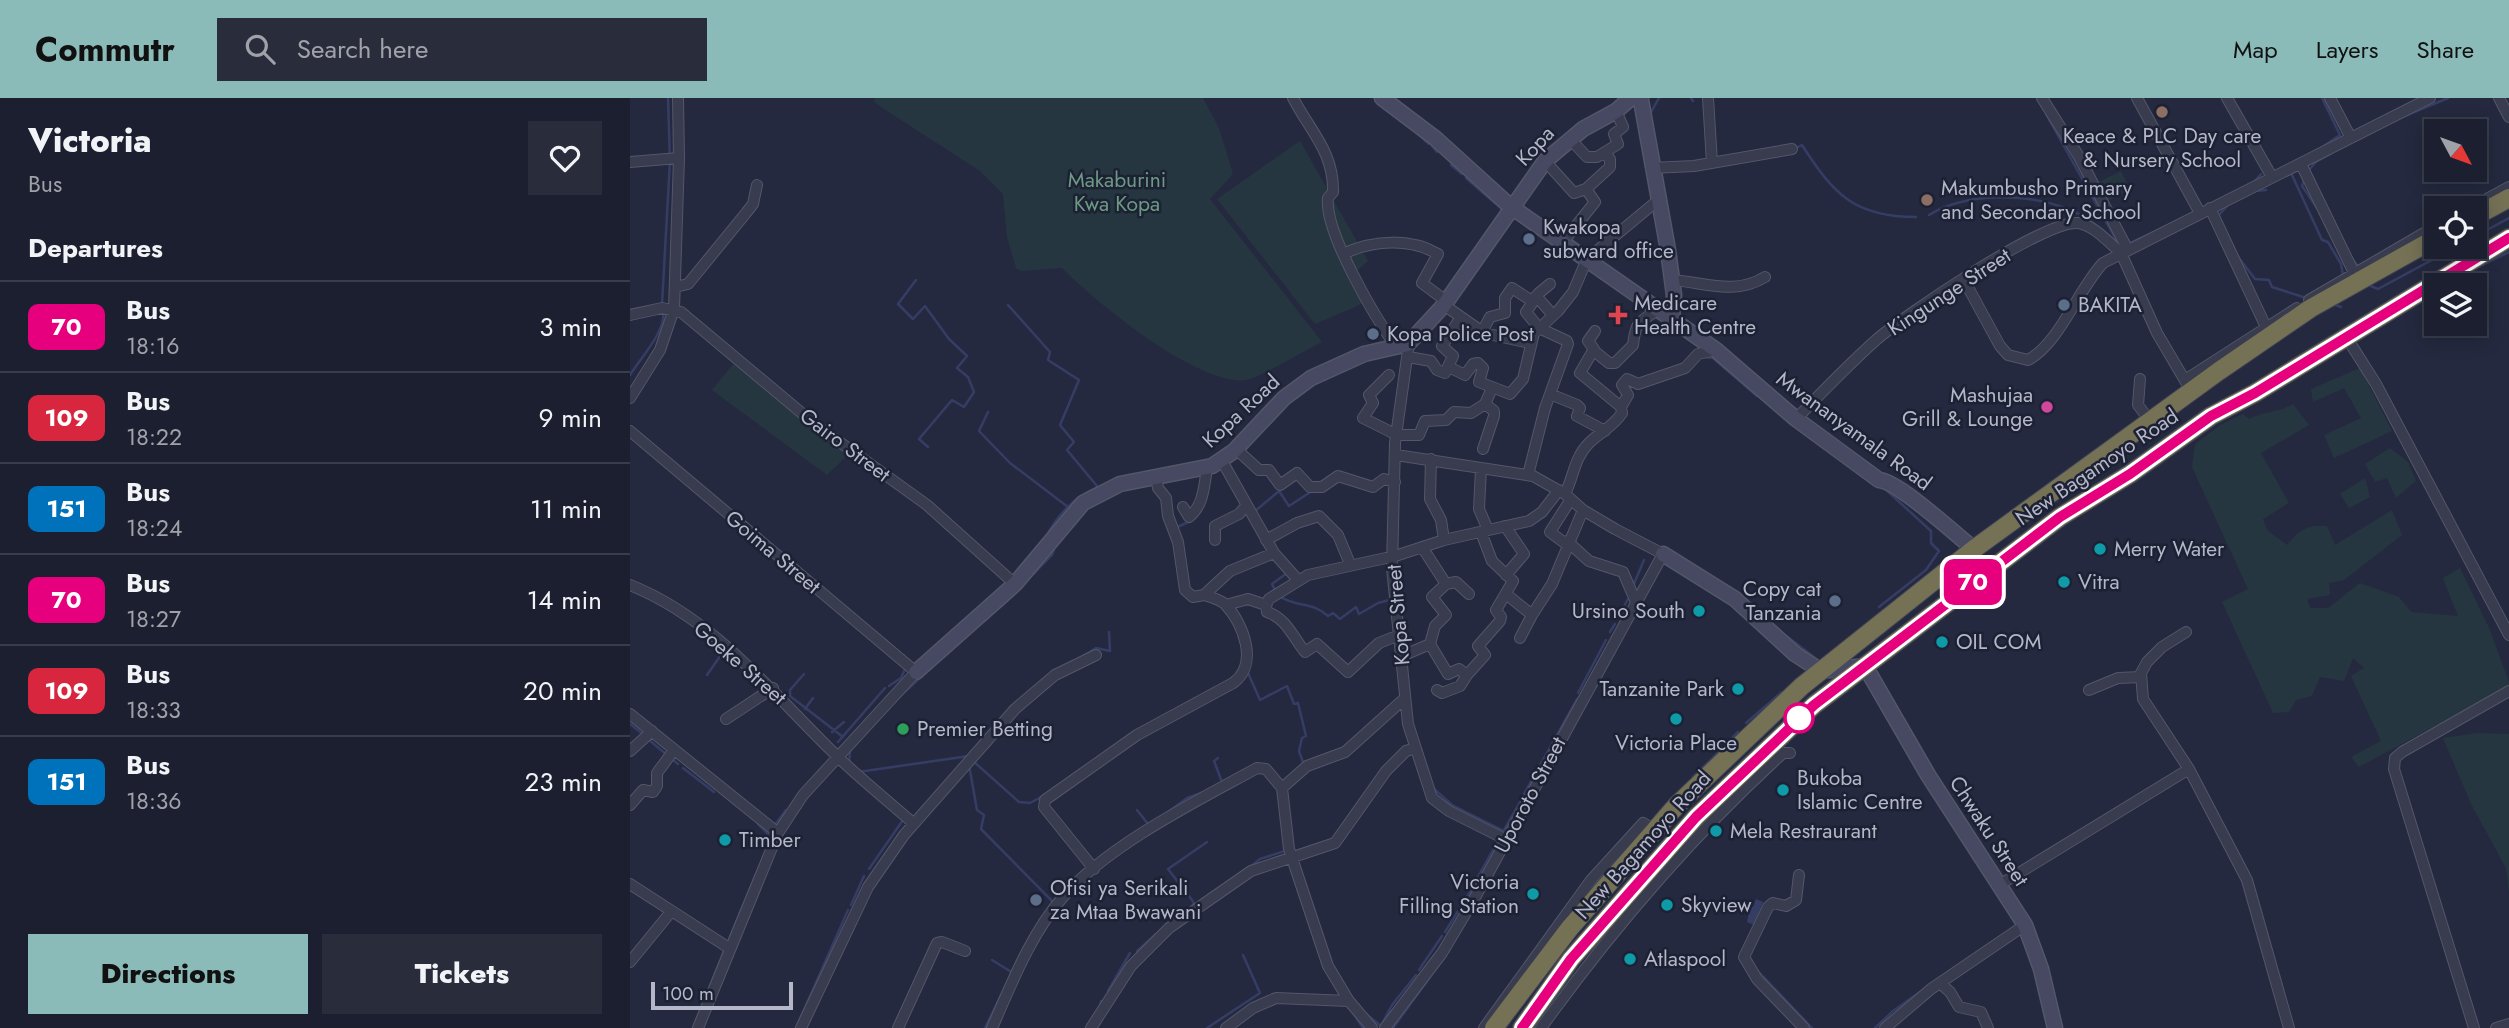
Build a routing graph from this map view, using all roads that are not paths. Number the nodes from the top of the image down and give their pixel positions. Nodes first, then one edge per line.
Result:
1 (678, 98) edge
2 (1293, 98) edge
3 (1382, 98) edge
4 (1638, 98) edge
5 (1708, 98) edge
6 (2042, 98) edge
7 (2137, 98) edge
8 (2227, 98) edge
9 (2330, 98) edge
10 (2430, 98) edge
11 (2499, 98) edge
12 (1616, 111) junction
13 (2509, 117) edge
14 (2351, 138) junction
15 (1570, 139) junction
16 (1791, 149) dead end
17 (1604, 153) junction
18 (679, 158) junction
19 (1545, 161) junction
20 (630, 163) edge
21 (1712, 163) junction
22 (2301, 164) junction
23 (1651, 168) junction
24 (2273, 177) junction
25 (757, 185) dead end
26 (2509, 187) edge
27 (1586, 189) junction
28 (2509, 198) edge
29 (2487, 199) edge
30 (1657, 201) junction
31 (1513, 208) junction
32 (2210, 208) junction
33 (2487, 210) edge
34 (2200, 213) junction
35 (2424, 234) edge
36 (2509, 238) edge
37 (1563, 242) junction
38 (2424, 244) edge
39 (2124, 251) junction
40 (1345, 253) junction
41 (1587, 259) junction
42 (1765, 277) dead end
43 (2356, 277) junction
44 (1671, 280) junction
45 (1964, 280) junction
46 (1550, 284) dead end
47 (675, 287) junction
48 (1534, 299) junction
49 (1444, 305) junction
50 (674, 309) junction
51 (1659, 309) junction
52 (630, 314) edge
53 (1553, 315) junction
54 (1461, 317) junction
55 (1672, 317) junction
56 (2266, 327) junction
57 (1536, 330) junction
58 (1595, 331) dead end
59 (1482, 332) junction
60 (2345, 335) junction
61 (1404, 350) junction
62 (1593, 350) junction
63 (1716, 350) junction
64 (1617, 361) junction
65 (1449, 367) junction
66 (1389, 376) dead end
67 (1629, 377) junction
68 (2140, 379) dead end
69 (2188, 385) junction
70 (1492, 388) junction
71 (1550, 394) junction
72 (630, 398) edge
73 (1485, 404) junction
74 (1621, 407) junction
75 (2144, 413) dead end
76 (1796, 419) junction
77 (1605, 430) junction
78 (630, 431) edge
79 (1396, 435) junction
80 (1236, 449) junction
81 (1483, 449) dead end
82 (1395, 454) junction
83 (1431, 459) junction
84 (1222, 461) junction
85 (1207, 468) junction
86 (1481, 468) junction
87 (1528, 475) junction
88 (1156, 476) junction
89 (1395, 482) junction
90 (1565, 495) junction
91 (1247, 505) junction
92 (1184, 508) dead end
93 (1583, 510) junction
94 (1505, 526) junction
95 (1484, 531) junction
96 (1215, 540) dead end
97 (1266, 540) junction
98 (1444, 540) junction
99 (1567, 543) junction
100 (1422, 547) junction
101 (1973, 549) junction
102 (1274, 553) junction
103 (1663, 554) junction
104 (1392, 557) junction
105 (1350, 564) junction
106 (1506, 575) junction
107 (1298, 580) junction
108 (1973, 582) junction
109 (1016, 584) junction
110 (1446, 584) junction
111 (630, 585) edge
112 (1469, 594) dead end
113 (1506, 594) junction
114 (1204, 595) junction
115 (1636, 602) junction
116 (1226, 605) junction
117 (1266, 606) junction
118 (1532, 615) junction
119 (2186, 632) dead end
120 (1399, 635) junction
121 (2509, 635) edge
122 (1520, 638) dead end
123 (1430, 644) junction
124 (1096, 655) dead end
125 (1402, 656) junction
126 (1865, 666) junction
127 (1821, 671) junction
128 (916, 672) junction
129 (1467, 675) junction
130 (2141, 677) junction
131 (773, 688) junction
132 (1437, 690) dead end
133 (2089, 690) dead end
134 (2509, 691) edge
135 (1404, 699) junction
136 (630, 714) edge
137 (726, 719) dead end
138 (652, 731) junction
139 (1415, 748) junction
140 (674, 750) junction
141 (630, 751) edge
142 (1790, 753) dead end
143 (839, 758) junction
144 (2189, 769) junction
145 (1282, 788) junction
146 (630, 805) edge
147 (913, 823) junction
148 (778, 833) junction
149 (1507, 840) junction
150 (1293, 855) junction
151 (1094, 869) junction
152 (1800, 875) dead end
153 (630, 884) edge
154 (2001, 884) junction
155 (670, 913) junction
156 (1564, 925) junction
157 (2025, 925) junction
158 (729, 948) junction
159 (965, 951) dead end
160 (630, 962) edge
161 (1940, 983) junction
162 (1349, 1001) junction
163 (2509, 1024) edge
164 (699, 1027) edge
165 (801, 1028) edge
166 (898, 1028) edge
167 (992, 1028) edge
168 (1091, 1028) edge
169 (1226, 1028) edge
170 (1372, 1028) edge
171 (1385, 1028) edge
172 (1484, 1028) edge
173 (1494, 1028) edge
174 (1522, 1028) edge
175 (1541, 1028) edge
176 (1804, 1028) edge
177 (1885, 1028) edge
178 (1988, 1028) edge
179 (2056, 1028) edge
180 (2289, 1028) edge
181 (2473, 1028) edge
182 (2496, 1028) edge

1 - 18 street
2 - 40 street
3 - 31 street, Mwananyamala Road
4 - 12 street, Kopa
4 - 23 street
5 - 21 street
6 - 39 street
7 - 34 street
8 - 24 street
9 - 14 street
10 - 14 street
11 - 13 street
12 - 15 street, Kopa
12 - 17 street
14 - 22 street
15 - 17 street
15 - 19 street, Kopa
16 - 21 street
17 - 27 street
18 - 20 street
18 - 47 street
19 - 27 street
19 - 31 street, Kopa
21 - 23 street
22 - 24 street
22 - 43 street
23 - 30 street
24 - 32 street
25 - 47 street
26 - 29 street
27 - 37 street
28 - 33 highway
30 - 41 street
30 - 44 street
31 - 37 street, Mwananyamala Road
31 - 49 street
32 - 34 street
32 - 56 street
34 - 39 street
35 - 43 street
36 - 60 highway, New Bagamoyo Road
37 - 41 street, Mwananyamala Road
38 - 43 highway, New Bagamoyo Road
39 - 45 street, Kingunge Street
39 - 45 street
39 - 69 street
40 - 49 street
40 - 61 street
41 - 51 street, Mwananyamala Road
41 - 53 street
42 - 44 street
43 - 56 street
43 - 69 highway, New Bagamoyo Road
44 - 55 street
45 - 76 street, Kingunge Street
46 - 48 street
47 - 50 street
48 - 53 street
48 - 57 street
48 - 59 street
49 - 54 street
49 - 61 street
50 - 52 street
50 - 72 street
50 - 109 street, Gairo Street
51 - 55 street, Mwananyamala Road
51 - 64 street
53 - 57 street
54 - 59 street
54 - 65 street
55 - 63 street, Mwananyamala Road
56 - 69 street
57 - 59 street
57 - 70 street
57 - 71 street
58 - 62 street
60 - 108 highway, New Bagamoyo Road
60 - 121 street
61 - 65 street
61 - 79 street, Kopa Street
61 - 80 street, Kopa Road
62 - 64 street
62 - 74 street
63 - 67 street
63 - 76 street, Mwananyamala Road
64 - 67 street
65 - 70 street
66 - 79 street
67 - 74 street
68 - 75 street
69 - 101 highway, New Bagamoyo Road
70 - 73 street
71 - 77 street
71 - 87 street
73 - 79 street
73 - 81 street
74 - 77 street
76 - 101 street, Mwananyamala Road
77 - 90 street
78 - 128 street, Goima Street
79 - 82 street, Kopa Street
80 - 84 street, Kopa Road
80 - 89 street
82 - 83 street
82 - 89 street, Kopa Street
83 - 86 street
83 - 98 street
84 - 85 street, Kopa Road
84 - 91 street
85 - 88 street, Kopa Road
85 - 92 street
86 - 87 street
86 - 95 street
87 - 90 street
88 - 109 street, Kopa Road
88 - 114 street
89 - 104 street, Kopa Street
90 - 93 street
90 - 94 street
90 - 99 street
91 - 96 street
91 - 97 street
93 - 99 street
93 - 103 street
94 - 95 street
94 - 106 street
95 - 98 street
95 - 106 street
97 - 102 street
97 - 105 street
98 - 100 street
99 - 115 street
99 - 118 street
100 - 104 street
100 - 110 street
101 - 108 street
101 - 127 highway, New Bagamoyo Road
102 - 107 street
102 - 114 street
103 - 115 street, Uporoto Street
103 - 127 street
104 - 105 street
104 - 120 street, Kopa Street
105 - 107 street
106 - 113 street
107 - 117 street
108 - 126 highway, New Bagamoyo Road
109 - 128 street, Kopa Road
110 - 112 street
110 - 123 street
111 - 131 street, Goeke Street
113 - 118 street
113 - 129 street
114 - 116 street
115 - 149 street, Uporoto Street
116 - 117 street
116 - 151 street
117 - 120 street
118 - 122 street
119 - 130 street
120 - 125 street, Kopa Street
123 - 125 street
123 - 129 street
124 - 147 street
125 - 135 street, Kopa Street
126 - 127 street
126 - 154 street, Chwaku Street
126 - 174 highway, New Bagamoyo Road
127 - 156 highway, New Bagamoyo Road
128 - 143 street
129 - 132 street
130 - 133 street
130 - 144 street
131 - 137 street
131 - 143 street, Goeke Street
134 - 181 street
135 - 139 street, Kopa Street
135 - 145 street
136 - 138 street
138 - 140 street
138 - 141 street
139 - 149 street, Kopa Street
139 - 150 street
140 - 146 street
140 - 148 street
142 - 175 street
143 - 147 street, Goeke Street
143 - 148 street
144 - 154 street
144 - 180 street
145 - 150 street
145 - 151 street
147 - 165 street
148 - 158 street
149 - 171 street, Uporoto Street
150 - 162 street
150 - 168 street
151 - 167 street
152 - 176 street
153 - 155 street
154 - 157 street, Chwaku Street
155 - 158 street
155 - 160 street
156 - 172 street
156 - 173 highway, New Bagamoyo Road
157 - 161 street
157 - 179 street, Chwaku Street
158 - 164 street
159 - 166 street
161 - 177 street
161 - 178 street
162 - 169 street
162 - 170 street
163 - 182 street

